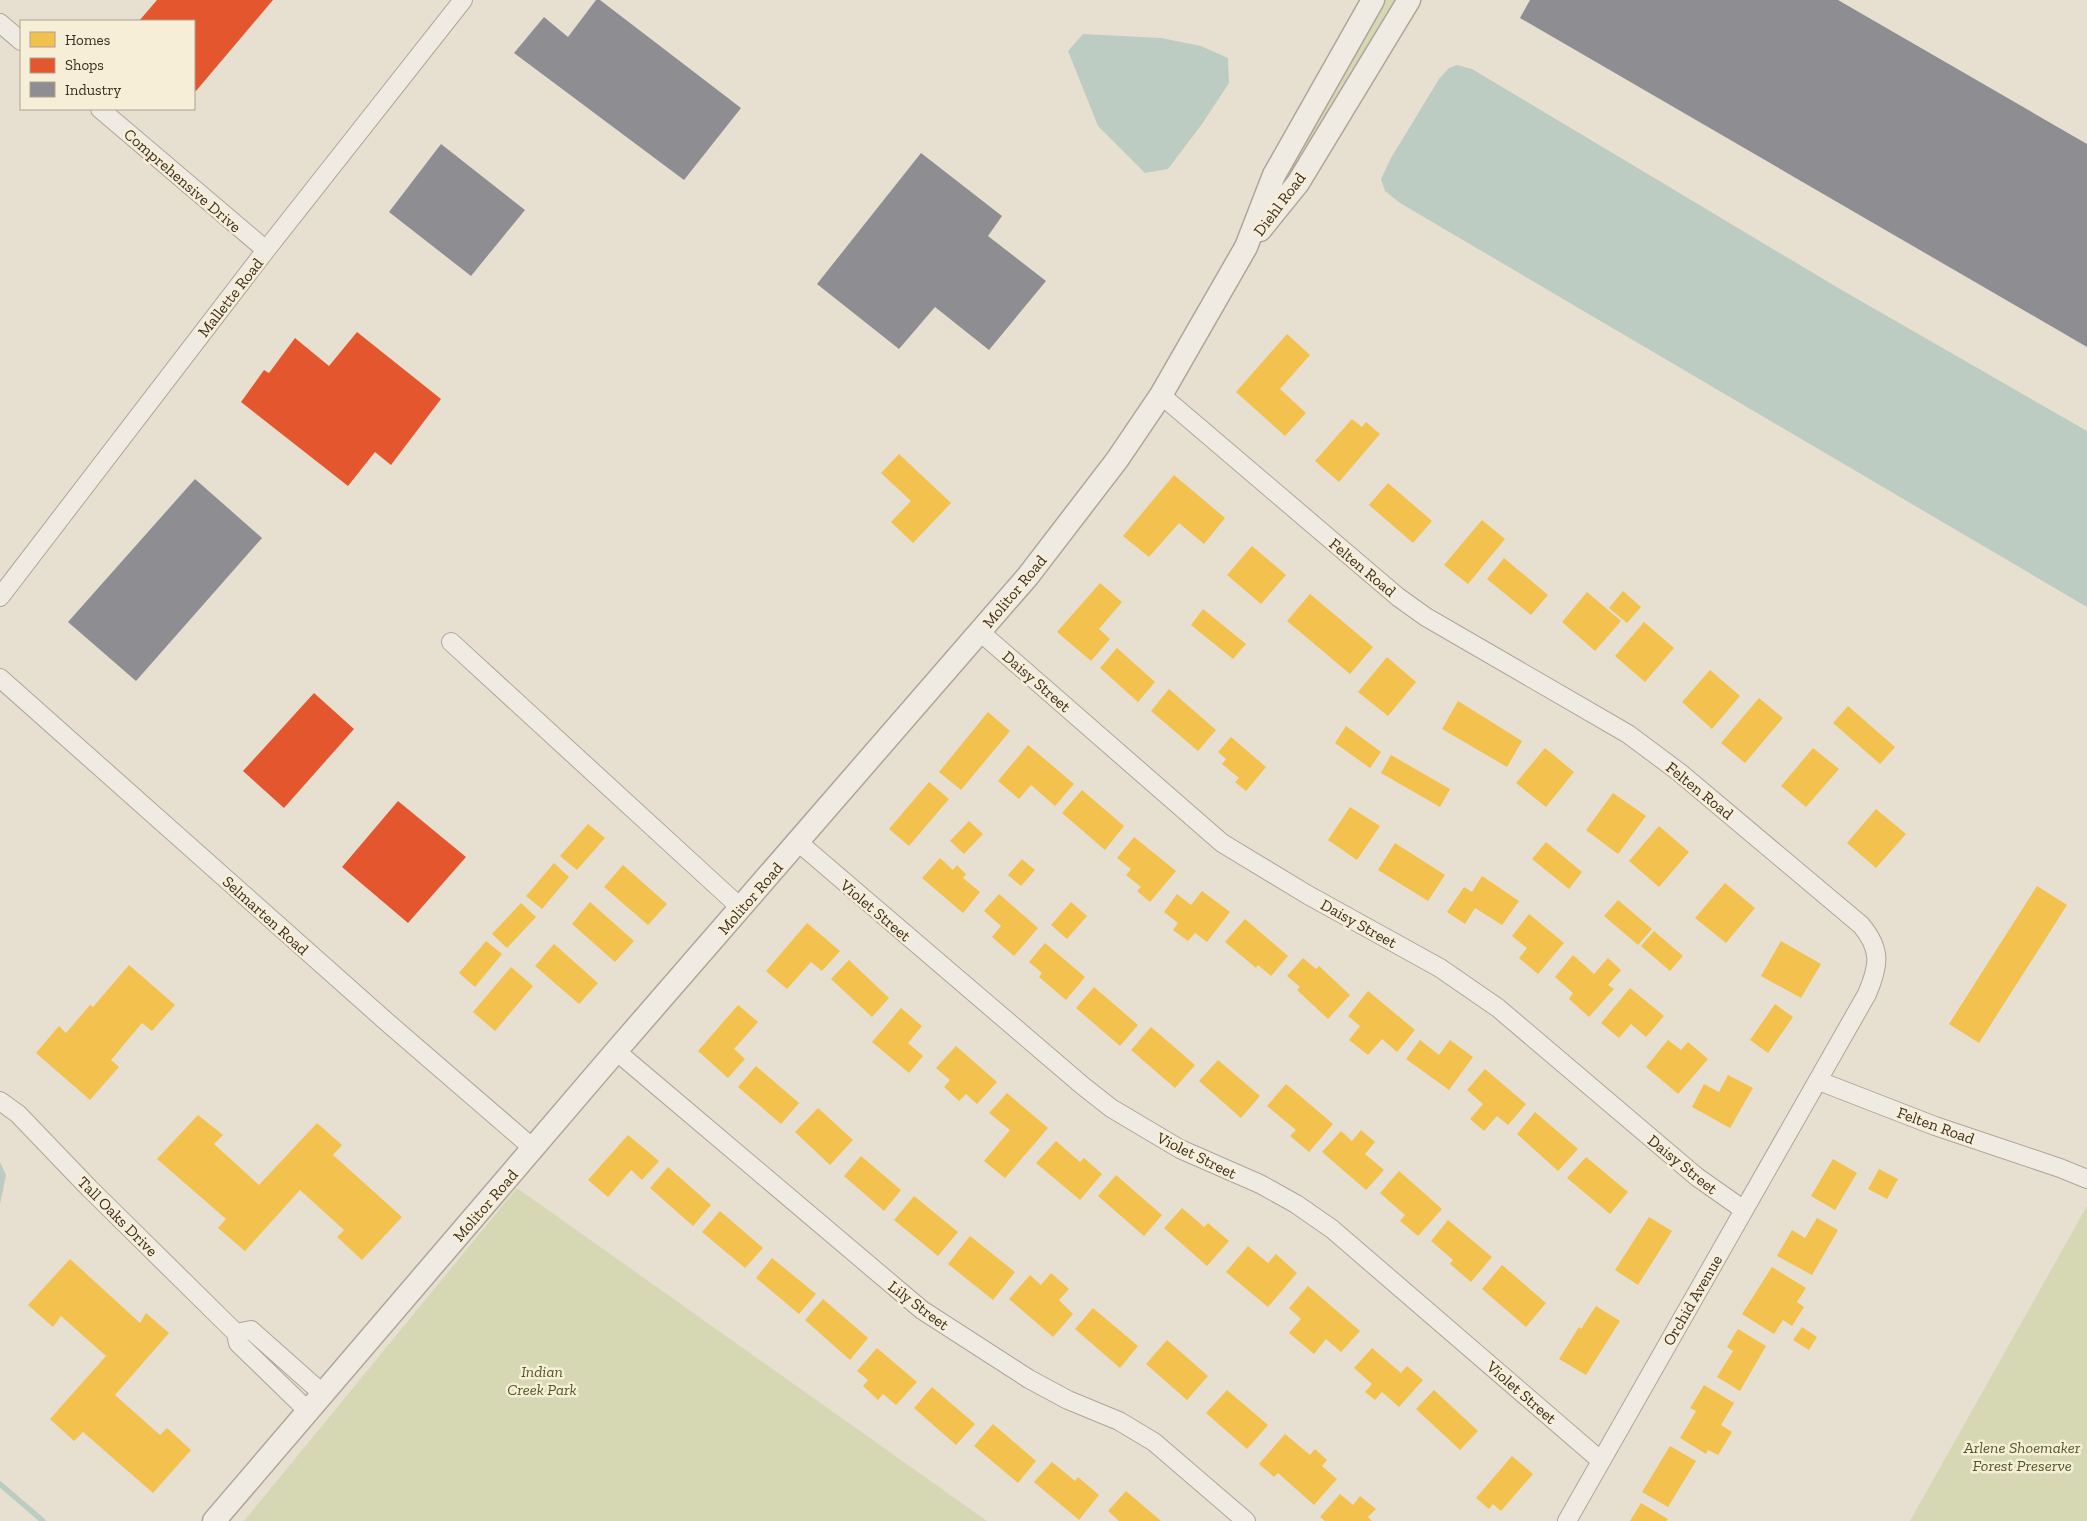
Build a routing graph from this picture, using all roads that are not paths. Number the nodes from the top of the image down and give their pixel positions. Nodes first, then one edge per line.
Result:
1 (462, 0) edge
2 (1373, 0) edge
3 (1409, 0) edge
4 (0, 23) edge
5 (20, 40) edge
6 (101, 110) edge
7 (1246, 247) junction
8 (266, 250) junction
9 (1161, 395) junction
10 (0, 597) edge
11 (980, 632) junction
12 (451, 642) dead end
13 (0, 678) edge
14 (798, 842) junction
15 (741, 908) junction
16 (616, 1052) junction
17 (1819, 1081) junction
18 (0, 1101) edge
19 (534, 1149) junction
20 (2087, 1179) edge
21 (1744, 1210) junction
22 (236, 1333) junction
23 (323, 1394) junction
24 (308, 1411) junction
25 (1600, 1460) junction
26 (214, 1521) edge
27 (1246, 1521) edge
28 (1567, 1521) edge

1 - 8 street, Mallette Road
2 - 7 street, Diehl Road
3 - 7 street, Diehl Road
4 - 5 street
6 - 8 street, Comprehensive Drive
7 - 9 street, Molitor Road
8 - 10 street, Mallette Road
9 - 11 street, Molitor Road
9 - 17 street, Felten Road
11 - 14 street, Molitor Road
11 - 21 street, Daisy Street
12 - 15 street
13 - 19 street, Selmarten Road
14 - 15 street, Molitor Road
14 - 25 street, Violet Street
15 - 16 street, Molitor Road
16 - 19 street, Molitor Road
16 - 27 street, Lily Street
17 - 20 street, Felten Road
17 - 21 street, Orchid Avenue
18 - 22 street, Tall Oaks Drive
19 - 23 street, Molitor Road
21 - 25 street, Orchid Avenue
22 - 23 street
22 - 24 street, Tall Oaks Drive
23 - 24 street, Molitor Road
24 - 26 street, Molitor Road
25 - 28 street, Orchid Avenue

